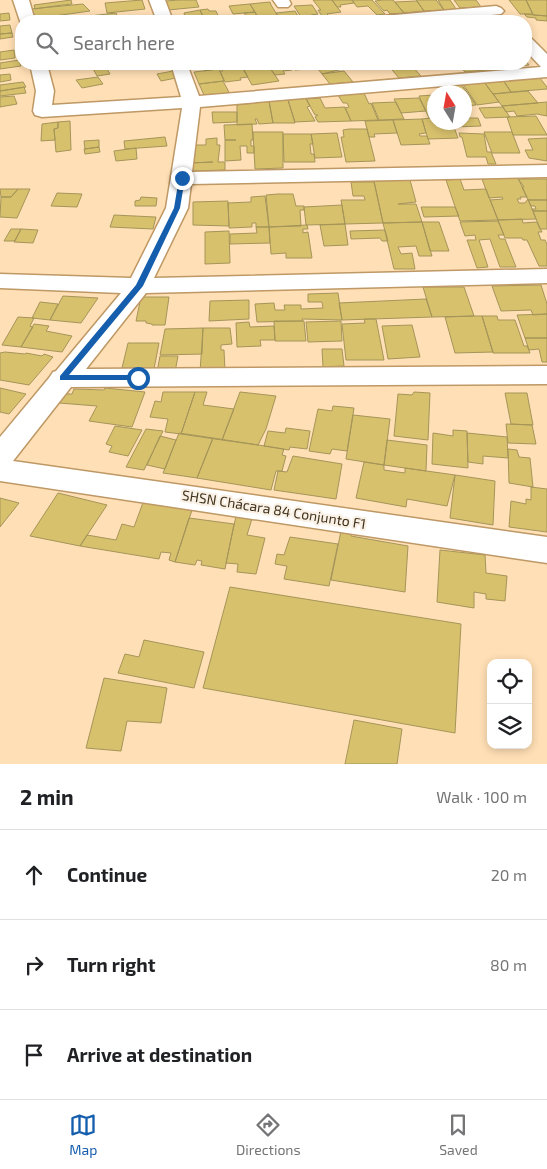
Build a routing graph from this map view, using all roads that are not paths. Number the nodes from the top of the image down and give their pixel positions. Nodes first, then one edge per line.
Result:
1 (22, 0) edge
2 (157, 0) edge
3 (497, 11) edge
4 (26, 15) edge
5 (162, 15) edge
6 (451, 15) edge
7 (532, 41) edge
8 (547, 64) edge
9 (40, 70) edge
10 (181, 70) edge
11 (547, 72) edge
12 (192, 102) junction
13 (547, 171) edge
14 (182, 178) junction
15 (547, 276) edge
16 (0, 281) edge
17 (139, 286) junction
18 (547, 375) edge
19 (62, 378) junction
20 (0, 457) edge
21 (0, 470) edge
22 (547, 550) edge

1 - 4 street
2 - 5 street
3 - 6 street
7 - 8 street
9 - 12 street
10 - 12 street
11 - 12 street
12 - 14 street
13 - 14 street
14 - 17 street
15 - 17 street
16 - 17 street
17 - 19 street
18 - 19 street
19 - 20 street
21 - 22 street, SHSN Chácara 84 Conjunto F1

